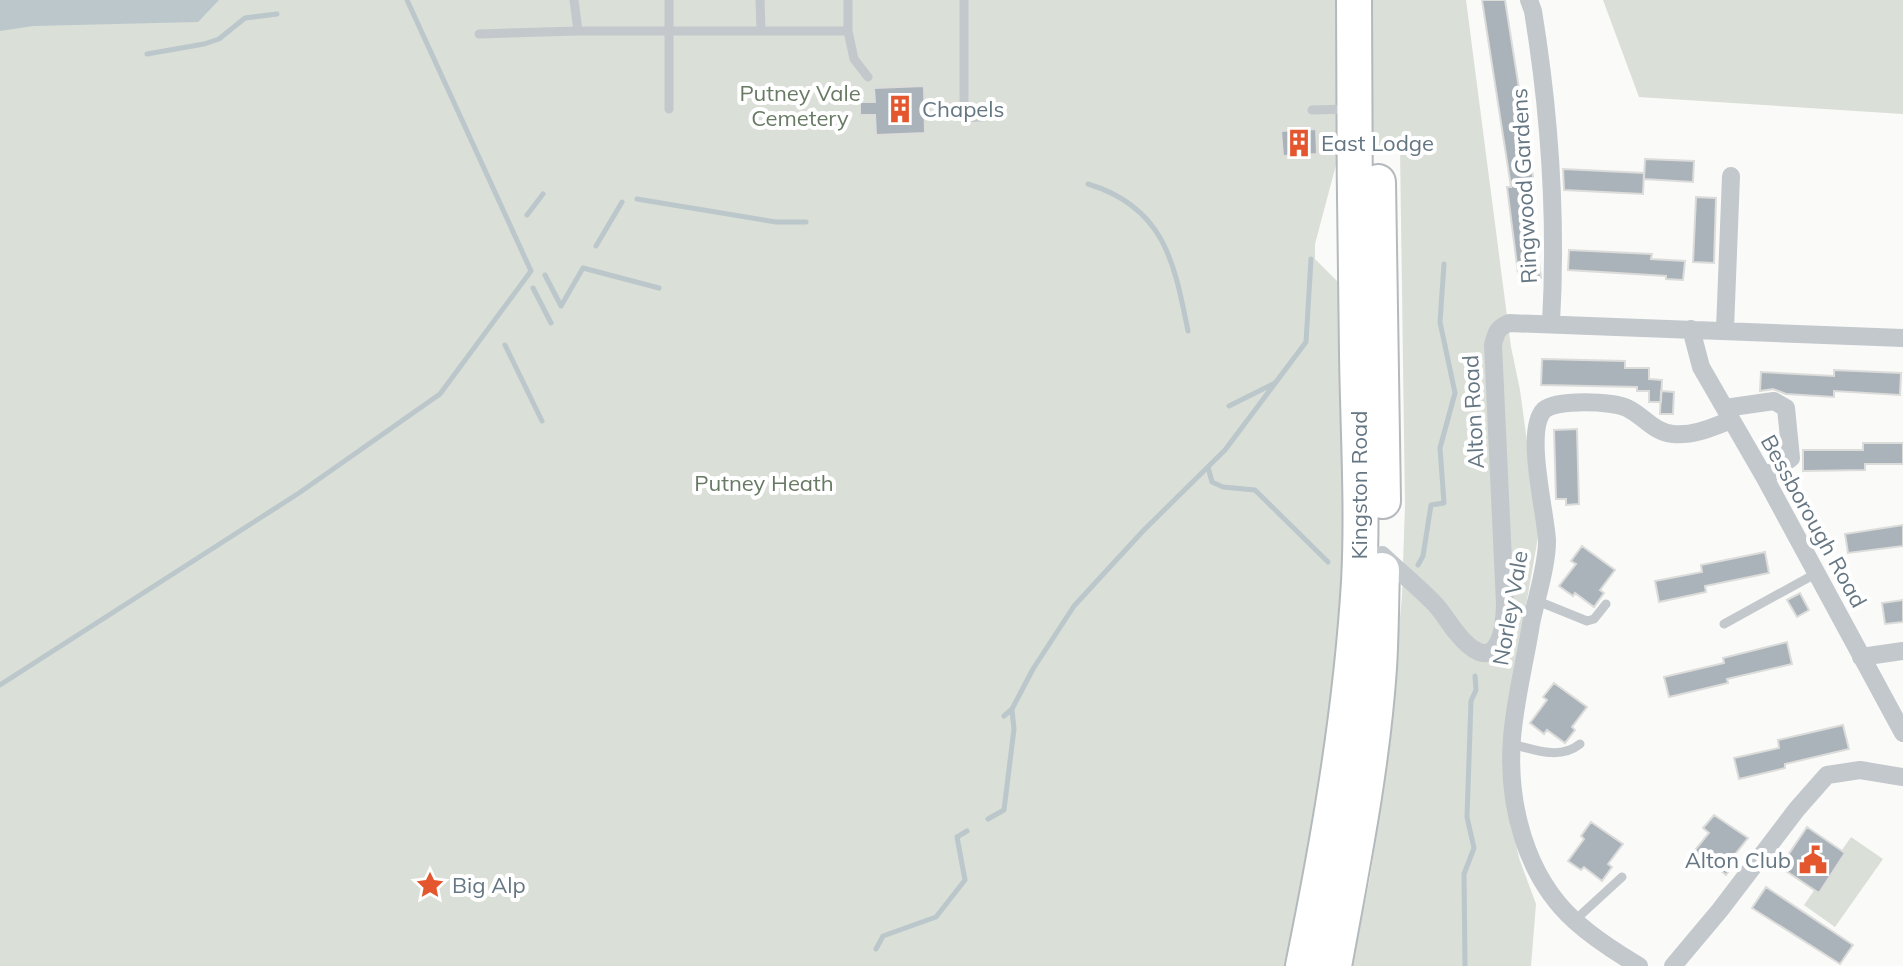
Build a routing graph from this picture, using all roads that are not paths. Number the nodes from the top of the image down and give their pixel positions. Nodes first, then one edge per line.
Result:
1 (574, 0) edge
2 (669, 0) edge
3 (760, 0) edge
4 (848, 0) edge
5 (964, 0) edge
6 (1354, 0) edge
7 (1374, 0) edge
8 (1529, 0) edge
9 (669, 30) junction
10 (761, 30) junction
11 (578, 31) junction
12 (848, 31) junction
13 (479, 34) dead end
14 (868, 77) dead end
15 (669, 109) dead end
16 (1354, 109) junction
17 (1312, 110) dead end
18 (995, 116) dead end
19 (1731, 176) dead end
20 (1551, 323) junction
21 (1691, 329) junction
22 (1725, 329) junction
23 (1903, 338) edge
24 (1728, 414) junction
25 (1765, 478) junction
26 (1382, 555) junction
27 (1815, 574) junction
28 (1535, 600) junction
29 (1606, 604) dead end
30 (1724, 624) dead end
31 (1903, 651) edge
32 (1861, 657) junction
33 (1903, 733) edge
34 (1512, 744) junction
35 (1580, 744) dead end
36 (1903, 777) edge
37 (1622, 877) dead end
38 (1574, 921) junction
39 (1303, 966) edge
40 (1334, 966) edge
41 (1639, 966) edge
42 (1673, 966) edge

1 - 11 lane
2 - 9 lane
3 - 10 lane
4 - 12 lane
5 - 18 lane
6 - 16 highway, Kingston Road
7 - 26 highway, Kingston Road
8 - 20 street, Ringwood Gardens
9 - 10 lane
9 - 11 lane
9 - 15 lane
10 - 12 lane
11 - 13 lane
12 - 14 lane
16 - 17 lane
16 - 39 highway, Kingston Road
19 - 22 street
20 - 21 street, Alton Road
20 - 26 street, Alton Road
21 - 22 street, Alton Road
21 - 24 street, Bessborough Road
22 - 23 street, Alton Road
24 - 25 street, Bessborough Road
24 - 25 street
24 - 28 street, Norley Vale
25 - 27 street, Bessborough Road
26 - 40 highway, Kingston Road
27 - 30 lane
27 - 32 street, Bessborough Road
28 - 29 lane
28 - 34 street, Norley Vale
31 - 32 street
32 - 33 street, Bessborough Road
34 - 35 lane
34 - 38 street, Norley Vale
36 - 42 street
37 - 38 lane
38 - 41 street, Norley Vale

